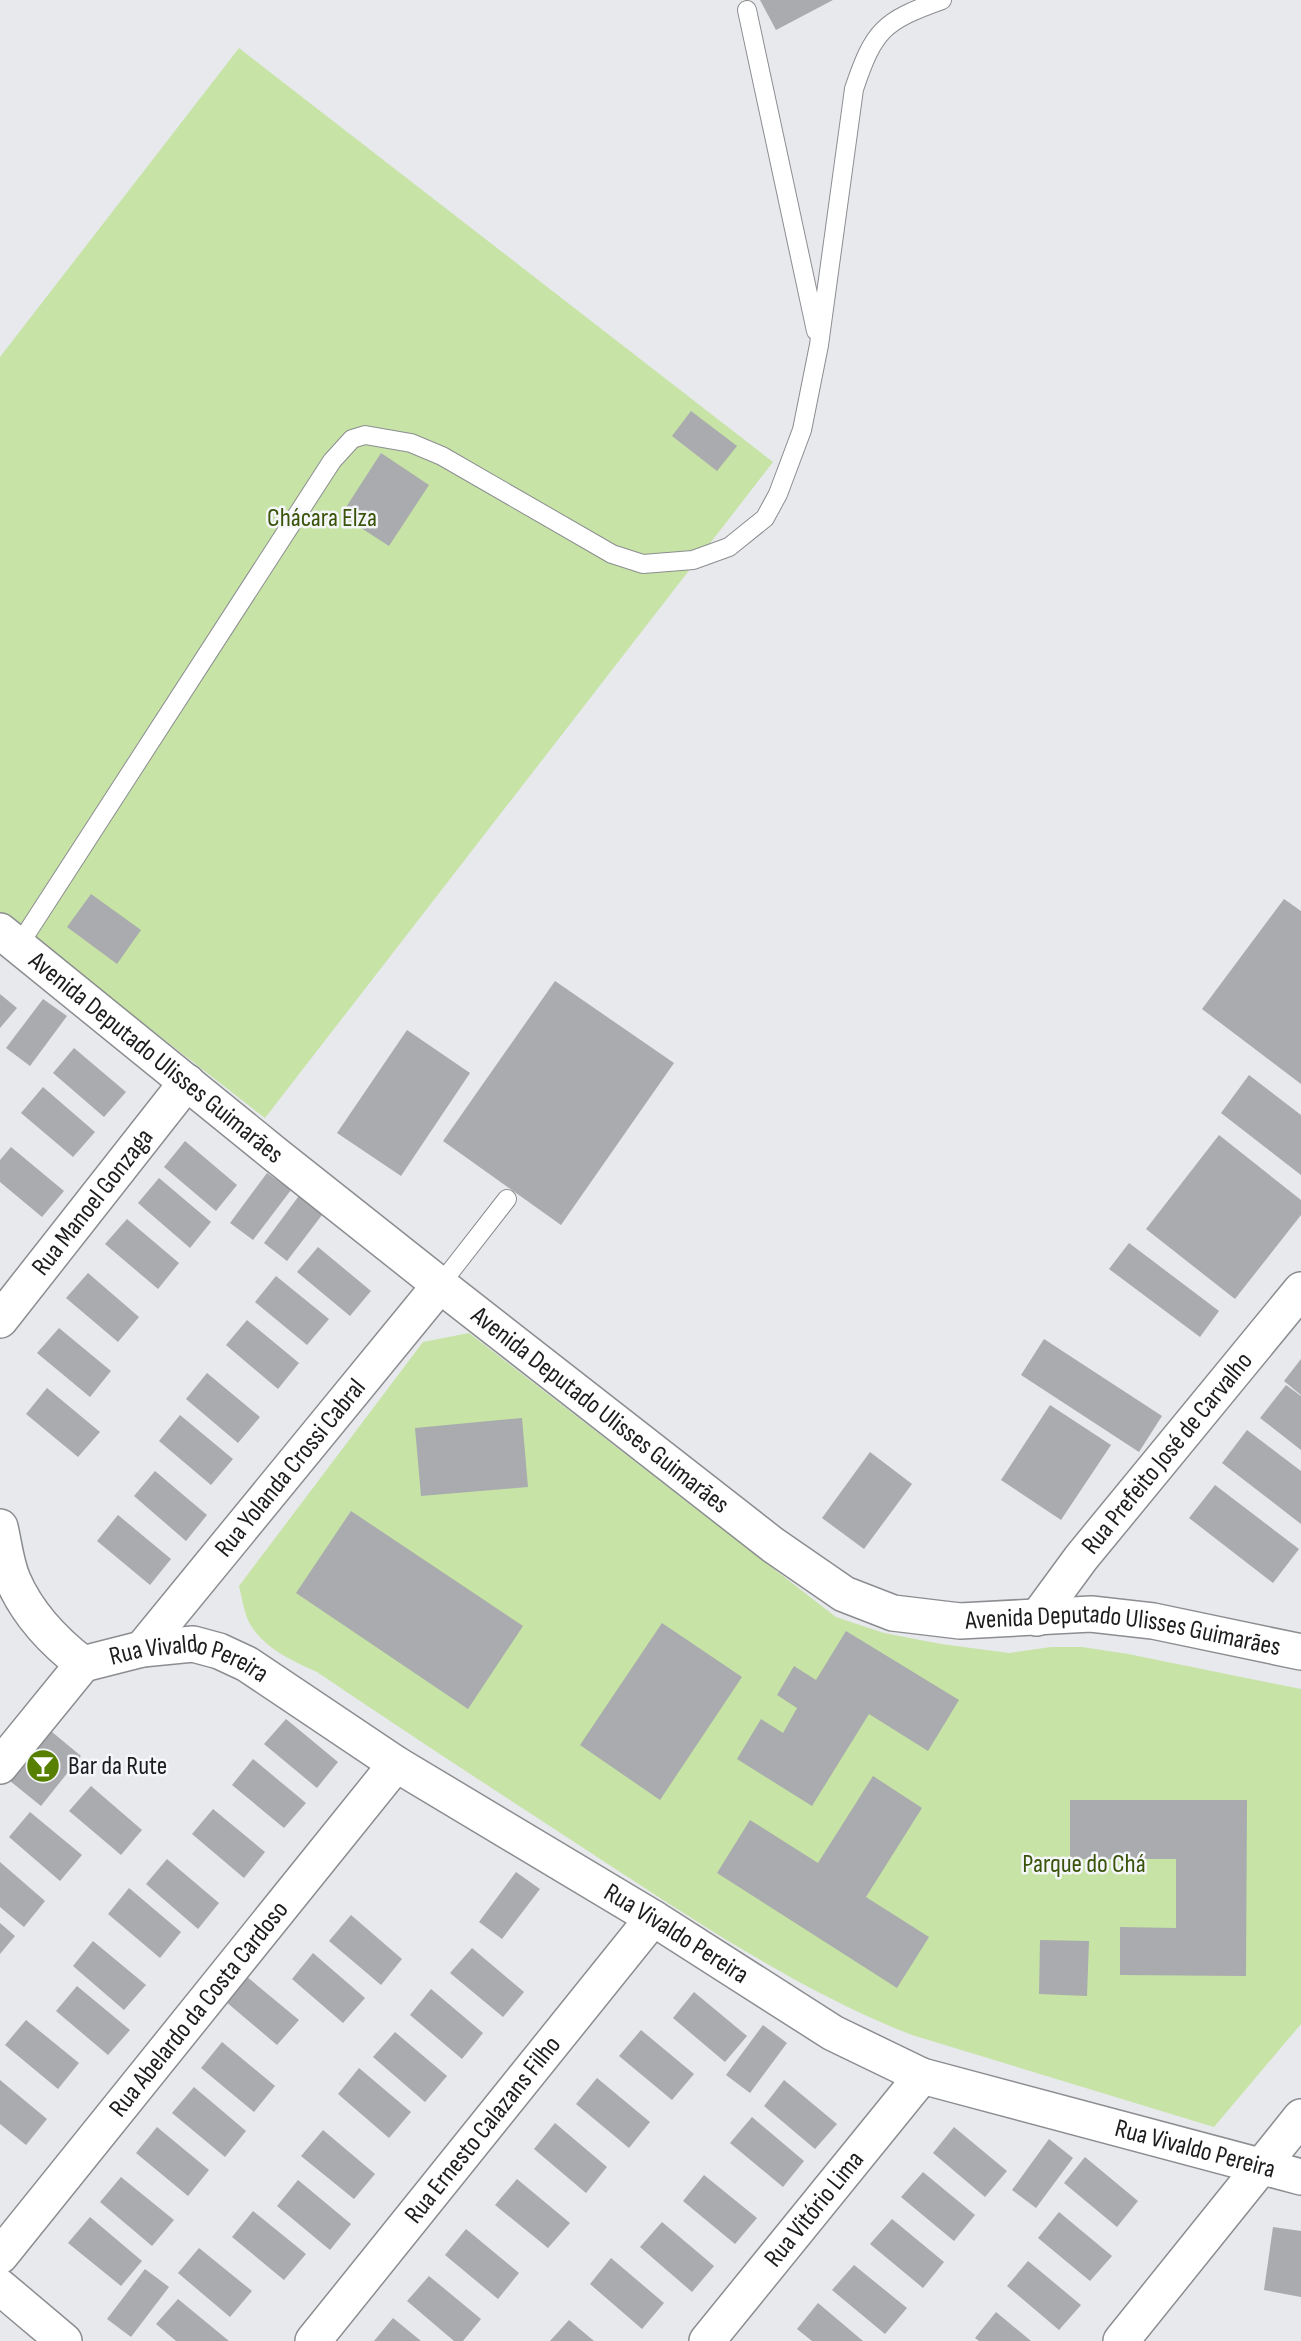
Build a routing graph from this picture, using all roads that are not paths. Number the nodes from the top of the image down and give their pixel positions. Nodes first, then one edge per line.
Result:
1 (942, 0) edge
2 (747, 10) dead end
3 (819, 345) junction
4 (9, 938) edge
5 (187, 1082) junction
6 (507, 1199) dead end
7 (440, 1285) junction
8 (1301, 1290) edge
9 (0, 1320) edge
10 (0, 1527) edge
11 (1037, 1618) junction
12 (142, 1649) junction
13 (1301, 1652) edge
14 (83, 1664) junction
15 (396, 1764) junction
16 (0, 1766) edge
17 (653, 1918) junction
18 (922, 2077) junction
19 (1301, 2118) edge
20 (1261, 2166) junction
21 (1301, 2177) edge
22 (0, 2256) edge
23 (0, 2287) edge
24 (64, 2341) edge
25 (313, 2341) edge
26 (706, 2341) edge
27 (1121, 2341) edge

1 - 3 lane
2 - 3 lane
3 - 4 lane
4 - 5 street, Avenida Deputado Ulisses Guimarães
5 - 7 street, Avenida Deputado Ulisses Guimarães
5 - 9 street, Rua Manoel Gonzaga
6 - 7 lane
7 - 11 street, Avenida Deputado Ulisses Guimarães
7 - 12 street, Rua Yolanda Crossi Cabral
8 - 11 street, Rua Prefeito José de Carvalho
10 - 14 street
11 - 13 street, Avenida Deputado Ulisses Guimarães
12 - 14 street, Rua Vivaldo Pereira
12 - 15 street, Rua Vivaldo Pereira
14 - 16 street
15 - 17 street, Rua Vivaldo Pereira
15 - 22 street, Rua Abelardo da Costa Cardoso
17 - 18 street, Rua Vivaldo Pereira
17 - 25 street, Rua Ernesto Calazans Filho
18 - 20 street, Rua Vivaldo Pereira
18 - 26 street, Rua Vitório Lima
19 - 20 street
20 - 21 street, Rua Vivaldo Pereira
20 - 27 street
23 - 24 street

